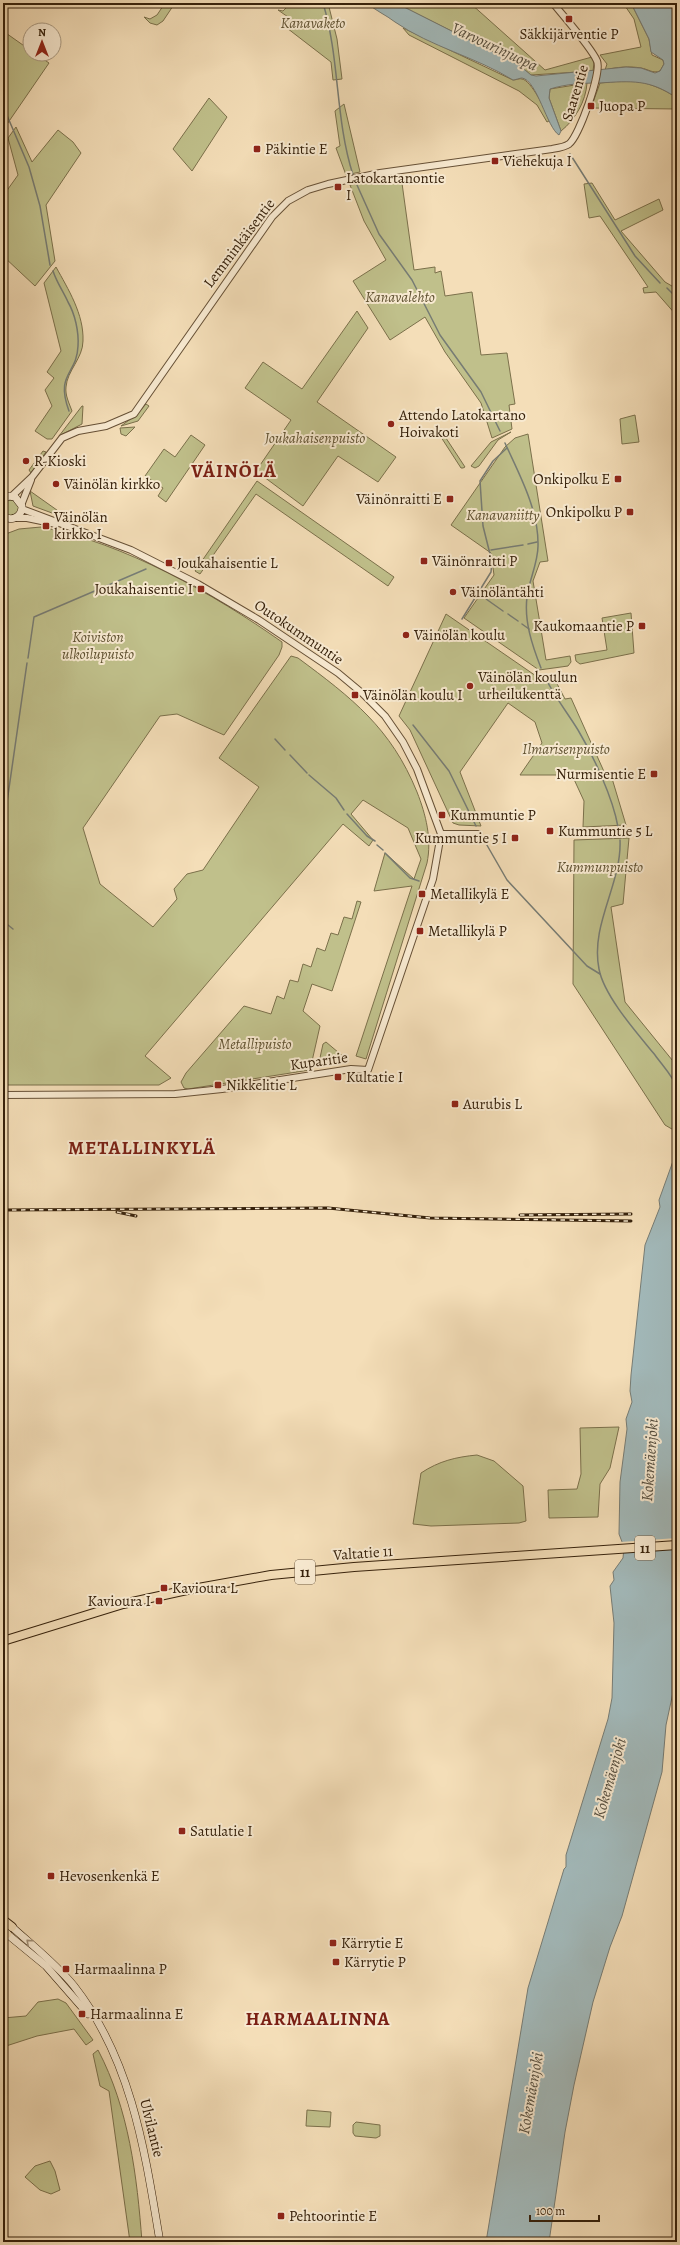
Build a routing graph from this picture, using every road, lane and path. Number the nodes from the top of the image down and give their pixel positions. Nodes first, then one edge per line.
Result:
1 (553, 3) edge
2 (558, 148) joint
3 (32, 477) junction
4 (6, 497) edge
5 (22, 506) junction
6 (9, 518) edge
7 (3, 524) edge
8 (70, 526) junction
9 (441, 834) junction
10 (478, 834) dead end
11 (3, 1095) edge
12 (677, 1545) edge
13 (3, 1640) edge
14 (3, 1920) edge
15 (12, 1927) junction
16 (4, 1935) edge
17 (99, 2026) junction
18 (160, 2242) edge

1 - 2 street, Saarentie
2 - 3 street, Lemminkäisentie
3 - 4 street
3 - 5 street
4 - 5 main road
5 - 6 main road
5 - 8 street, Outokummuntie
6 - 7 main road
6 - 8 street, Outokummuntie
8 - 9 street, Outokummuntie
9 - 10 street
9 - 11 street, Kuparitie
12 - 13 main road, Valtatie 11 / 11
14 - 15 main road, Ulvilantie
15 - 16 street
17 -> 15 main road, Ulvilantie
16 - 17 main road, Ulvilantie
17 - 18 main road, Ulvilantie

